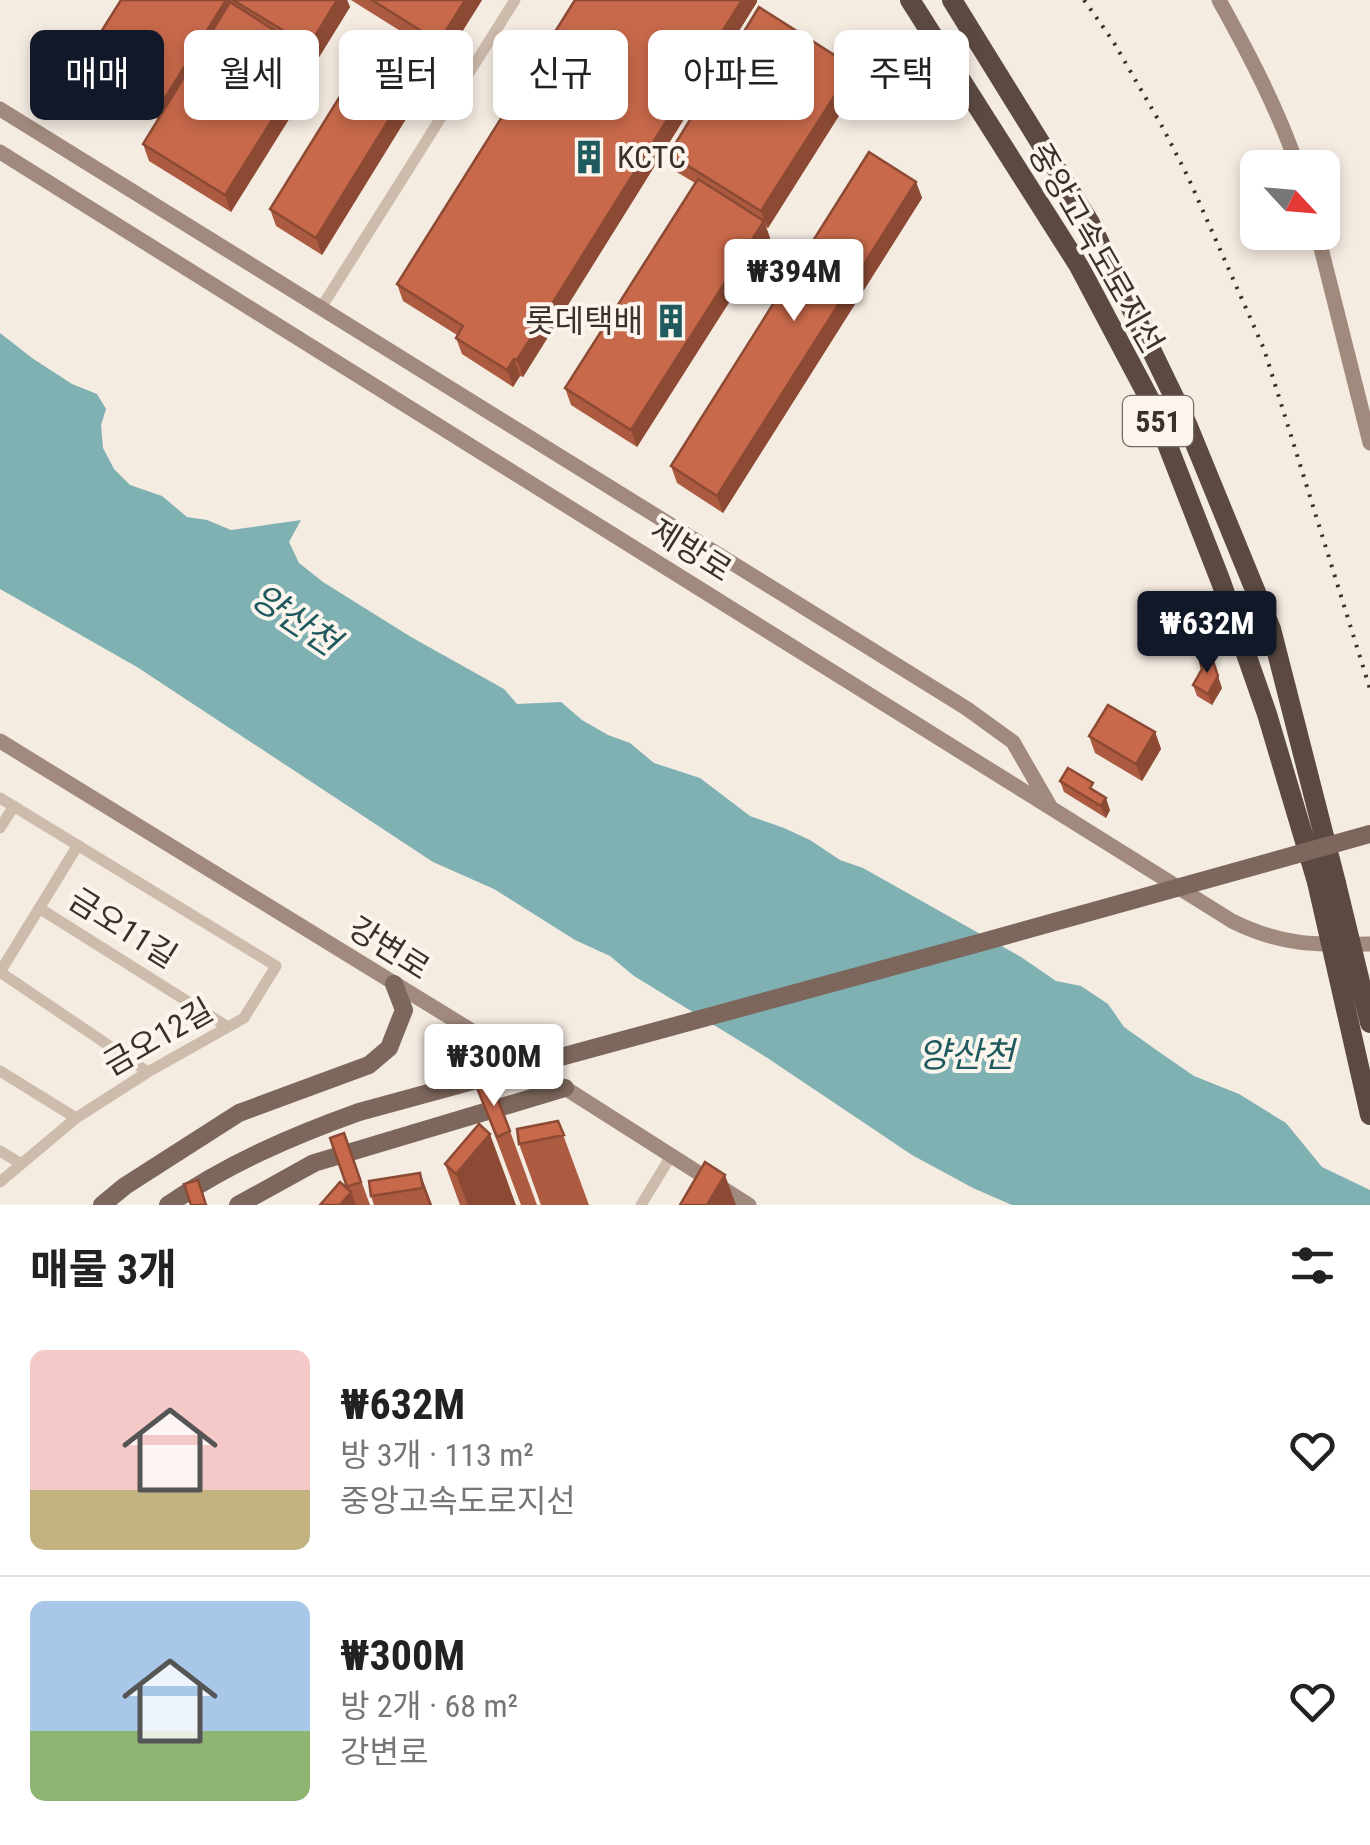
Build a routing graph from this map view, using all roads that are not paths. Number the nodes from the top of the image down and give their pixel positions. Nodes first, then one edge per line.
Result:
1 (515, 0) edge
2 (910, 0) edge
3 (952, 0) edge
4 (1219, 0) edge
5 (0, 109) edge
6 (1291, 150) edge
7 (0, 152) edge
8 (1322, 250) edge
9 (321, 308) junction
10 (1370, 443) edge
11 (0, 740) edge
12 (0, 798) edge
13 (14, 806) junction
14 (1052, 811) junction
15 (0, 828) edge
16 (1370, 834) edge
17 (78, 845) junction
18 (1327, 883) junction
19 (39, 908) junction
20 (1370, 944) edge
21 (394, 984) junction
22 (1370, 1023) edge
23 (228, 1027) junction
24 (0, 1072) edge
25 (148, 1072) junction
26 (565, 1088) junction
27 (1370, 1115) edge
28 (76, 1118) junction
29 (0, 1151) edge
30 (671, 1156) junction
31 (20, 1164) junction
32 (0, 1182) edge
33 (102, 1205) edge
34 (168, 1205) edge
35 (238, 1205) edge
36 (641, 1205) edge
37 (749, 1205) edge

1 - 9 street
2 - 18 highway, 중앙고속도로지선 / 551
3 - 18 highway, 중앙고속도로지선 / 551
4 - 6 street
5 - 9 street
7 - 14 street, 제방로
8 - 10 street
9 - 14 street
11 - 21 street, 강변로
12 - 13 street, 금오12길
13 - 15 street
13 - 17 street, 금오12길
14 - 20 street, 제방로
16 - 34 main road, bridge
17 - 19 street, 금오11길
17 - 23 street, 금오12길
18 - 22 highway, 중앙고속도로지선 / 551, bridge
18 - 27 highway, 중앙고속도로지선 / 551, bridge
19 - 23 street, 금오11길
19 - 25 street, 금오11길
21 - 26 street, 강변로
21 - 33 main road
23 - 25 street, 금오12길
24 - 28 street
25 - 28 street, 금오12길
26 - 30 street, 강변로
26 - 35 main road
28 - 31 street, 금오12길
29 - 31 street
30 - 36 street
30 - 37 street, 강변로
31 - 32 street, 금오12길

